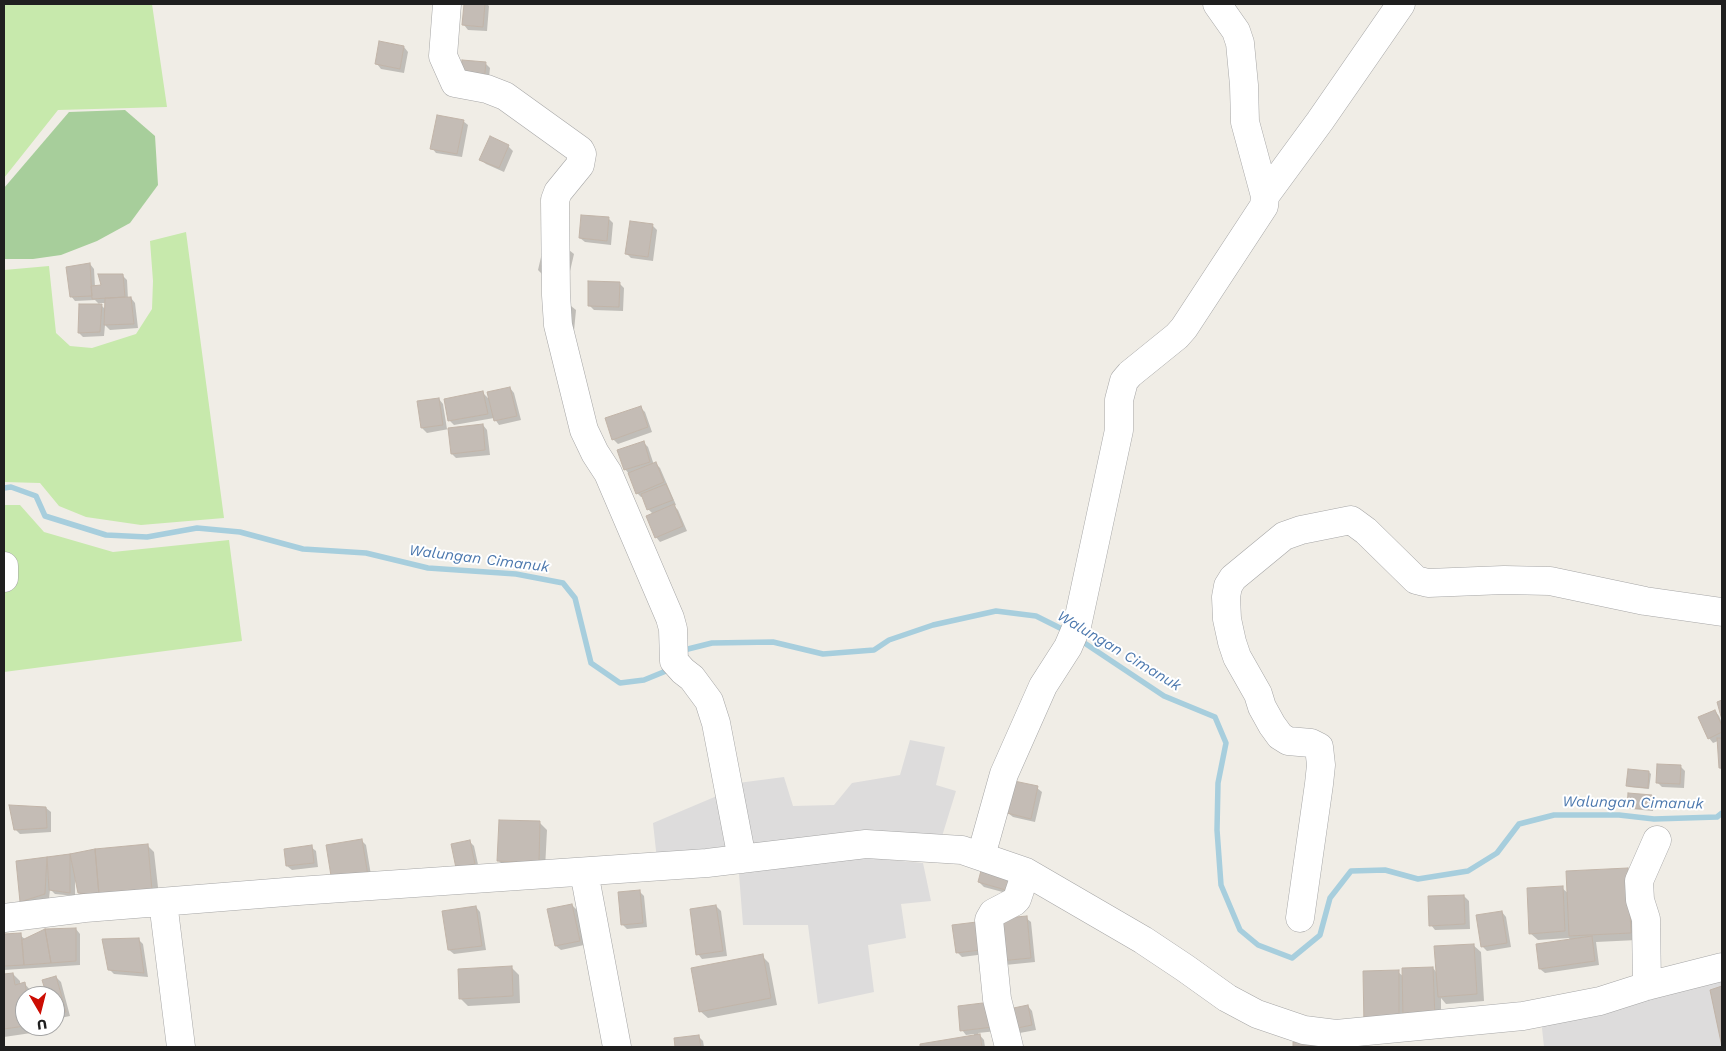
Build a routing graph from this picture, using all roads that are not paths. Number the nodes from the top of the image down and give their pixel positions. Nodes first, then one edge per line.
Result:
1 (447, 4) edge
2 (1217, 4) edge
3 (1401, 4) edge
4 (1265, 196) junction
5 (4, 566) edge
6 (4, 578) edge
7 (1722, 612) edge
8 (1657, 840) dead end
9 (981, 856) junction
10 (742, 860) junction
11 (584, 872) junction
12 (1026, 872) junction
13 (163, 902) junction
14 (4, 918) edge
15 (1300, 918) dead end
16 (1722, 967) edge
17 (1647, 986) junction
18 (1362, 1039) edge
19 (181, 1047) edge
20 (617, 1047) edge
21 (1009, 1047) edge

1 - 10 street
2 - 4 street
3 - 4 street
4 - 9 street
5 - 6 street
7 - 15 street
8 - 17 street
9 - 10 street
9 - 12 street
10 - 11 street
11 - 13 street
11 - 20 street
12 - 18 street
12 - 21 street
13 - 14 street
13 - 19 street
16 - 17 street
17 - 18 street

